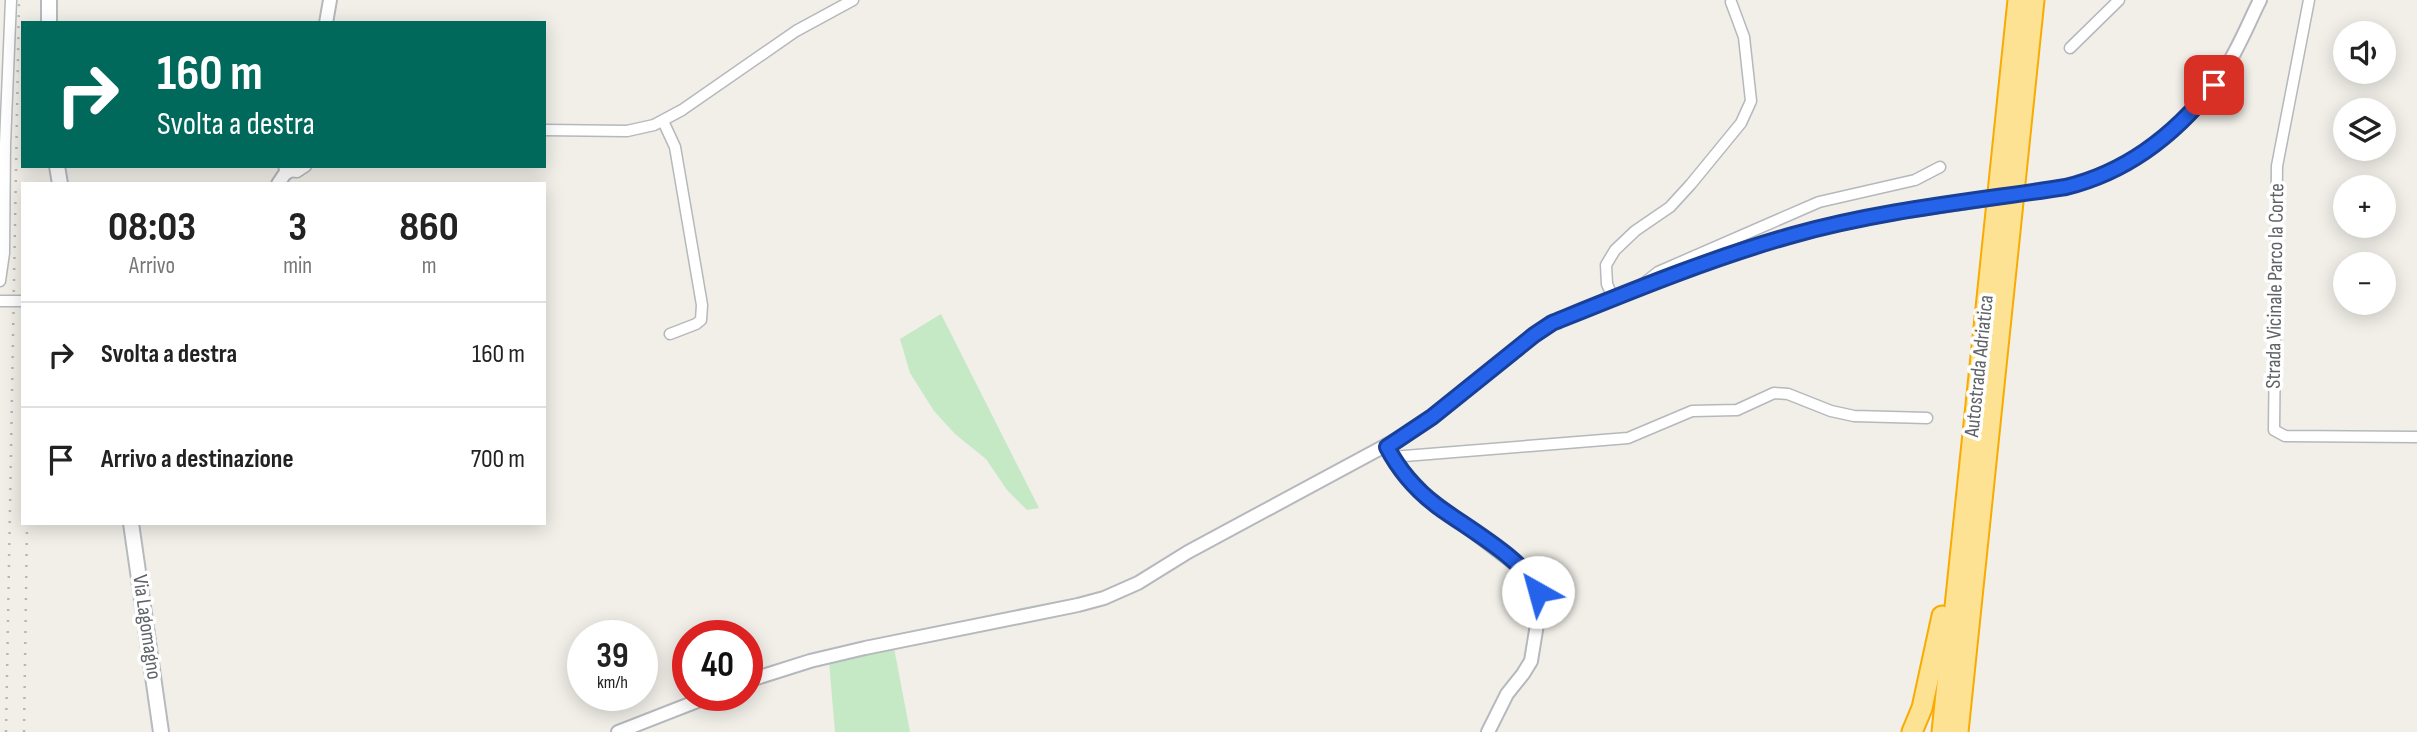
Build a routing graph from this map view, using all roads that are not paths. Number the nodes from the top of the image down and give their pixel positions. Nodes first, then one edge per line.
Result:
1 (11, 0) edge
2 (49, 0) edge
3 (330, 0) edge
4 (853, 0) edge
5 (2018, 0) edge
6 (2034, 0) edge
7 (2119, 0) edge
8 (2260, 0) edge
9 (2309, 0) edge
10 (1731, 2) edge
11 (49, 21) edge
12 (326, 21) edge
13 (2070, 48) dead end
14 (663, 121) junction
15 (546, 130) edge
16 (1940, 167) dead end
17 (0, 281) edge
18 (1632, 293) junction
19 (1614, 300) junction
20 (0, 301) edge
21 (21, 301) edge
22 (670, 334) dead end
23 (1978, 370) junction
24 (1927, 418) dead end
25 (2417, 437) edge
26 (1390, 452) junction
27 (131, 525) edge
28 (763, 676) edge
29 (672, 711) edge
30 (161, 732) edge
31 (618, 732) edge
32 (1488, 732) edge
33 (1912, 732) edge
34 (1942, 732) edge
35 (1958, 732) edge

1 - 17 street
2 - 11 main road
3 - 12 street
4 - 14 street
5 - 23 highway, Autostrada Adriatica
6 - 35 highway, Autostrada Adriatica
7 - 13 street
8 - 18 street, bridge
9 - 25 street, Strada Vicinale Parco la Corte
10 - 19 street
14 - 15 street
14 - 22 street
16 - 18 street
18 - 19 street
19 - 26 street
20 - 21 street, bridge
23 - 33 highway
23 - 34 highway, Autostrada Adriatica
24 - 26 street
26 - 28 street
26 - 32 street
27 - 30 main road, Via Lagomagno
29 - 31 street

